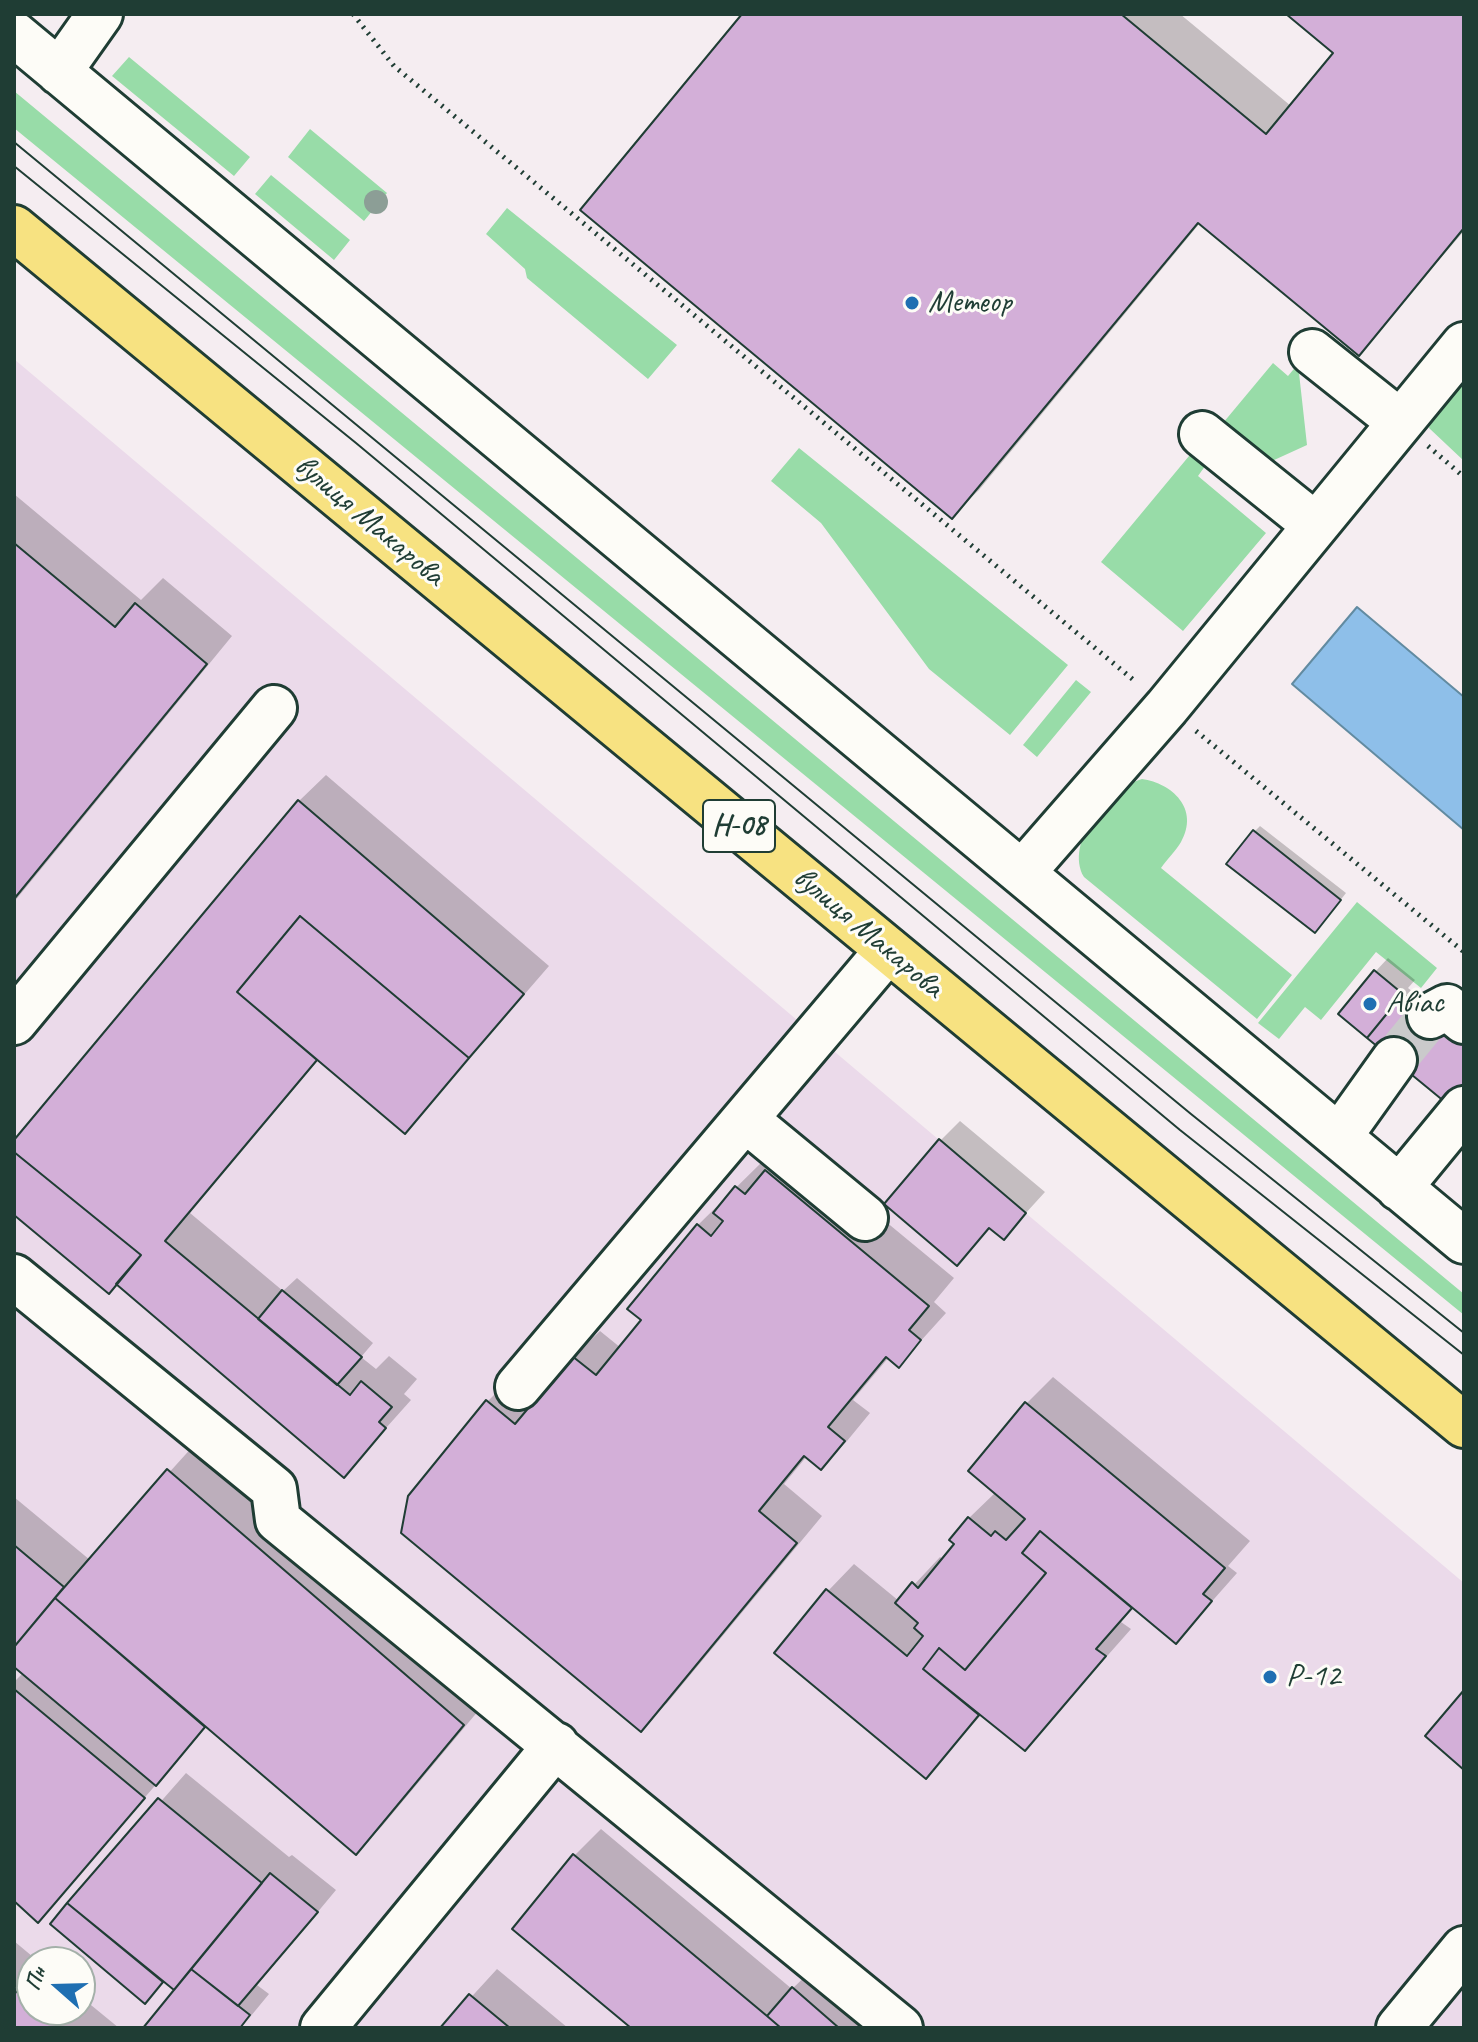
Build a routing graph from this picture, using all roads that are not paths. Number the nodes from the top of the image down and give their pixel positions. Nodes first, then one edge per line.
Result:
1 (100, 14) edge
2 (14, 34) edge
3 (59, 72) junction
4 (14, 228) edge
5 (1464, 345) edge
6 (1312, 352) dead end
7 (1400, 422) junction
8 (1202, 434) dead end
9 (1314, 524) junction
10 (274, 708) dead end
11 (1022, 873) junction
12 (888, 950) junction
13 (14, 1022) edge
14 (1394, 1060) tunnel mouth
15 (1464, 1109) edge
16 (745, 1119) junction
17 (1339, 1137) junction
18 (1399, 1188) junction
19 (865, 1218) dead end
20 (1464, 1241) edge
21 (14, 1277) edge
22 (518, 1387) dead end
23 (1464, 1425) edge
24 (556, 1745) junction
25 (1464, 1949) edge
26 (323, 2028) edge
27 (900, 2028) edge
28 (1399, 2028) edge

1 - 3 lane
2 - 3 lane
3 - 11 lane
4 - 12 main road, вулиця Макарова / Н-08
5 - 7 lane
6 - 7 lane
7 - 9 lane
8 - 9 lane
9 - 11 lane
10 - 13 lane
11 - 17 lane
12 - 16 lane
12 - 23 main road, вулиця Макарова / Н-08
14 - 17 lane
15 - 18 lane
16 - 19 lane
16 - 22 lane
17 - 18 lane
18 - 20 lane
21 - 24 lane
24 - 26 lane
24 - 27 lane
25 - 28 lane

